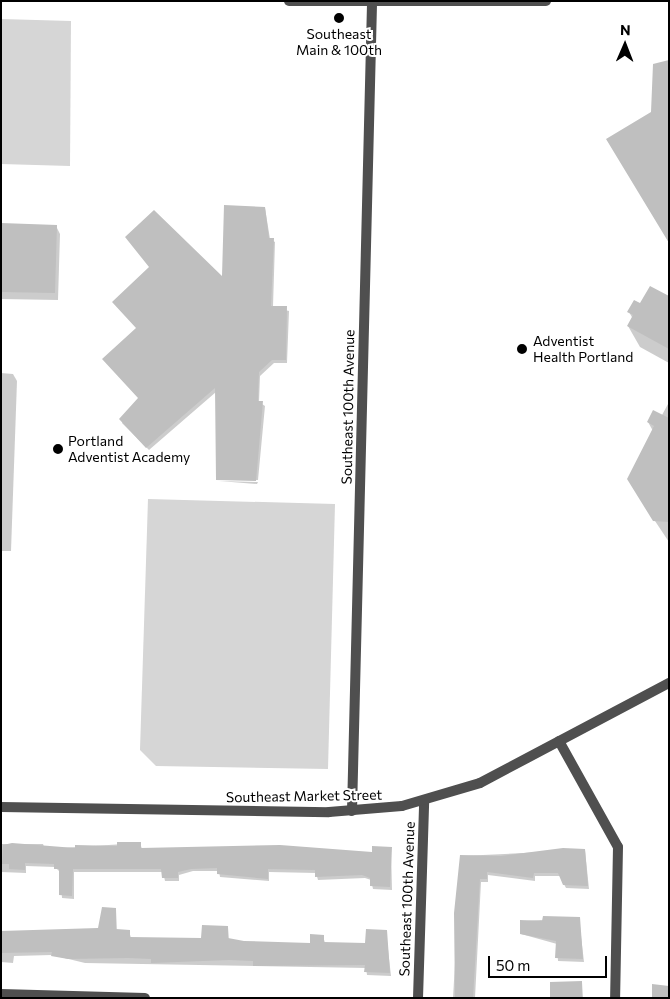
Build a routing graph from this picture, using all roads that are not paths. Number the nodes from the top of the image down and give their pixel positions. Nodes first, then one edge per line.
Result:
1 (289, 1) edge
2 (546, 1) edge
3 (372, 3) junction
4 (669, 682) edge
5 (559, 741) junction
6 (424, 802) junction
7 (1, 807) edge
8 (352, 812) junction
9 (1, 994) edge
10 (145, 998) edge
11 (418, 998) edge
12 (615, 998) edge

1 - 3 street
2 - 3 street
3 - 8 street, Southeast 100th Avenue
4 - 5 street, Southeast Market Street
5 - 6 street, Southeast Market Street
5 - 12 street
6 - 8 street, Southeast Market Street
6 - 11 street, Southeast 100th Avenue
7 - 8 street, Southeast Market Street
9 - 10 street

